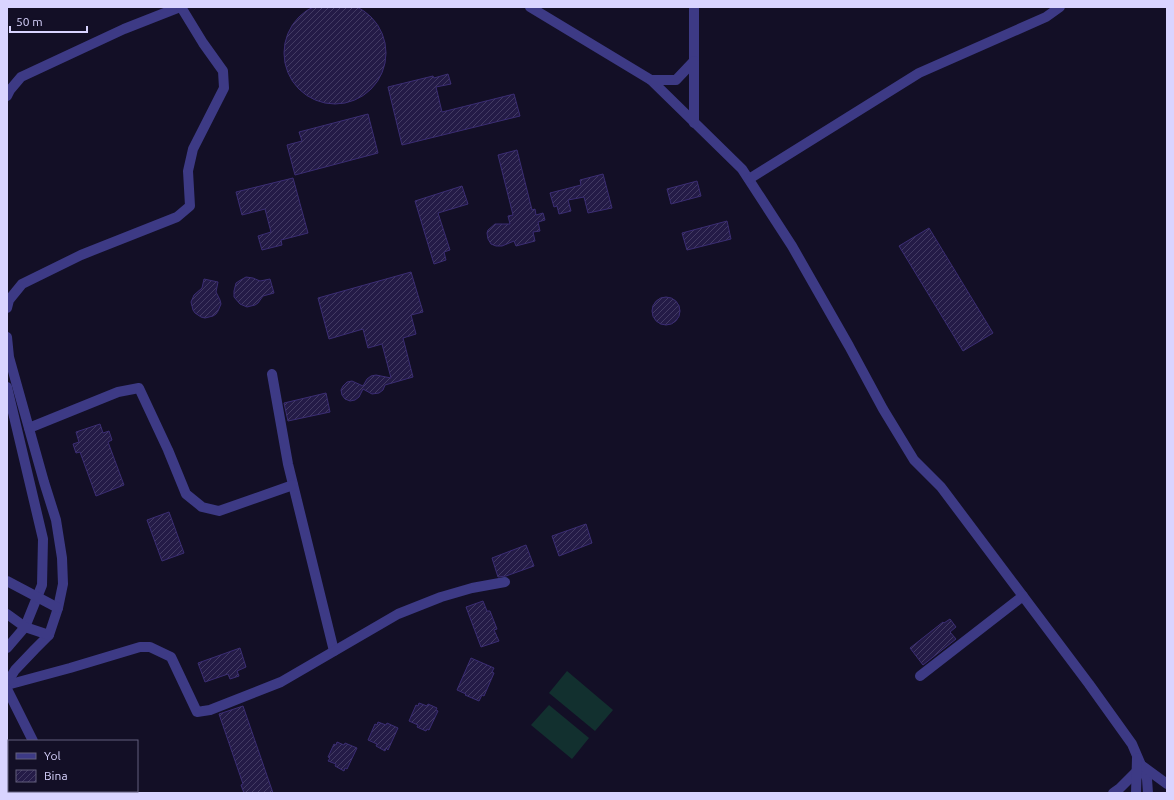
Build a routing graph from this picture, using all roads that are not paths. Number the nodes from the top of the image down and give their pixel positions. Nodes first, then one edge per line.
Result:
1 (181, 7) edge
2 (530, 7) edge
3 (694, 7) edge
4 (1060, 7) edge
5 (694, 61) junction
6 (651, 80) junction
7 (7, 96) edge
8 (694, 123) junction
9 (749, 179) junction
10 (7, 308) edge
11 (7, 337) edge
12 (272, 374) dead end
13 (7, 387) edge
14 (29, 428) junction
15 (293, 485) junction
16 (7, 581) edge
17 (505, 582) dead end
18 (1023, 596) junction
19 (37, 598) junction
20 (58, 608) junction
21 (7, 614) edge
22 (25, 627) junction
23 (49, 635) junction
24 (7, 648) edge
25 (334, 651) junction
26 (920, 676) dead end
27 (7, 684) edge
28 (7, 689) edge
29 (32, 740) edge
30 (1138, 764) junction
31 (1167, 784) edge
32 (1113, 793) edge
33 (1136, 793) edge
34 (1148, 793) edge

1 - 7 street
1 - 10 street
2 - 6 street
3 - 5 street
4 - 9 street
5 - 6 street
5 - 8 street
6 - 8 street
8 - 9 street
9 - 18 street
11 - 14 street
12 - 15 street
13 - 19 street
14 - 15 street
14 - 20 street
15 - 25 street
16 - 19 street
17 - 25 street
18 - 26 street
18 - 30 street
19 - 20 street
19 - 22 street
20 - 23 street
21 - 22 street
22 - 23 street
22 - 24 street
23 - 27 street
25 - 27 street
28 - 29 street
30 - 31 street
30 - 32 street
30 - 33 street
30 - 34 street

